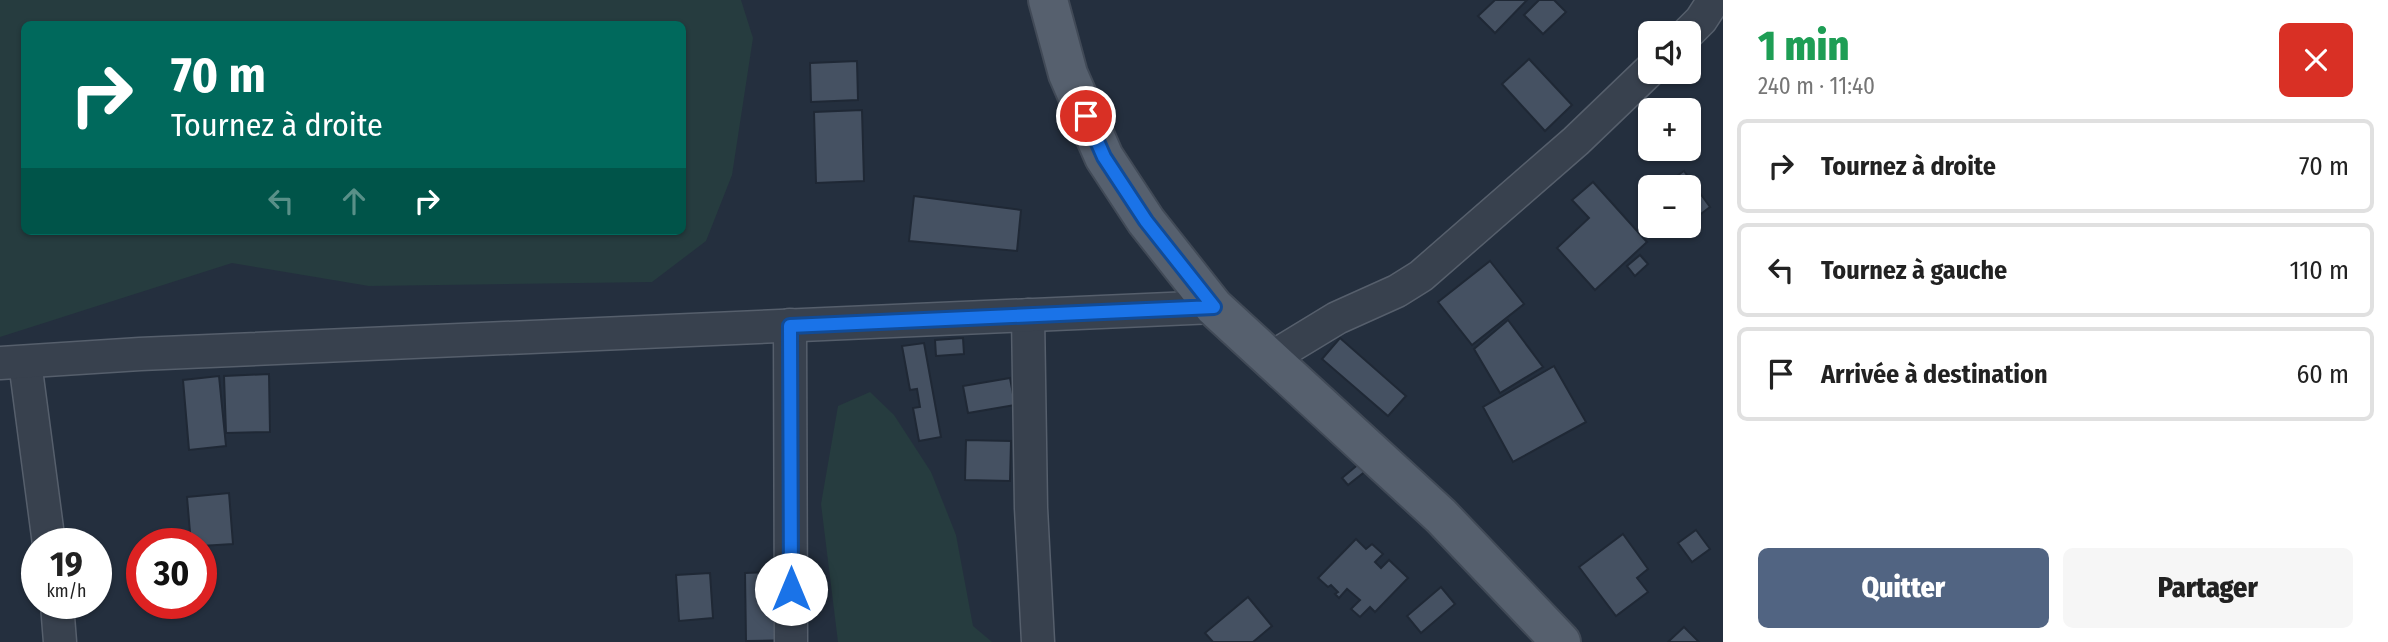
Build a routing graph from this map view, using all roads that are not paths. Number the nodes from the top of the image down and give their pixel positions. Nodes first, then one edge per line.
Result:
1 (1048, 0) edge
2 (1714, 0) edge
3 (1700, 21) edge
4 (1638, 82) edge
5 (1214, 307) junction
6 (1028, 315) junction
7 (790, 326) junction
8 (1271, 358) junction
9 (12, 362) edge
10 (46, 528) edge
11 (58, 619) edge
12 (60, 642) edge
13 (791, 642) edge
14 (1038, 642) edge
15 (1561, 642) edge

1 - 5 main road
2 - 3 street
4 - 8 street
5 - 6 street
5 - 8 main road
6 - 7 street
6 - 14 street
7 - 9 street
7 - 13 street
8 - 15 main road
9 - 10 street
11 - 12 street

